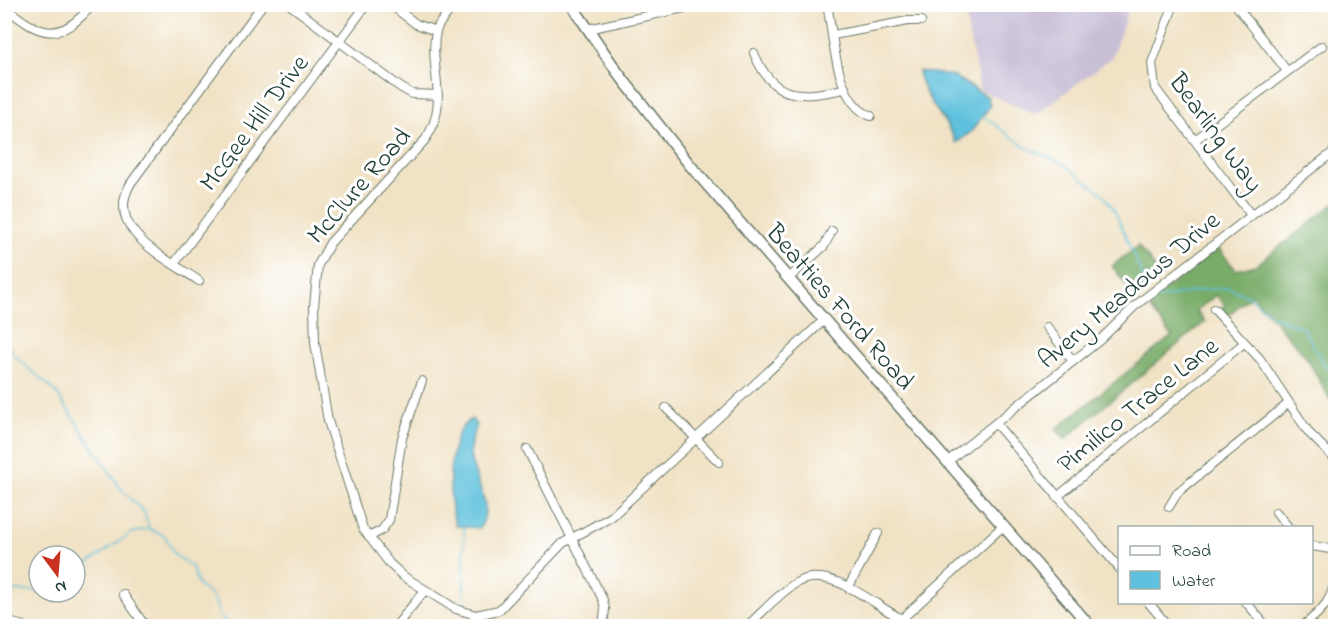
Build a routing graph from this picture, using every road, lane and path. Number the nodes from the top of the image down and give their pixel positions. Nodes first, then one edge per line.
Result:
1 (93, 4) edge
2 (263, 4) edge
3 (288, 4) edge
4 (367, 4) edge
5 (390, 4) edge
6 (456, 4) edge
7 (571, 4) edge
8 (702, 4) edge
9 (827, 4) edge
10 (1174, 4) edge
11 (1235, 4) edge
12 (4, 6) edge
13 (921, 21) dead end
14 (588, 29) junction
15 (436, 31) junction
16 (833, 35) junction
17 (339, 41) junction
18 (1322, 45) dead end
19 (754, 53) dead end
20 (1287, 71) junction
21 (844, 89) junction
22 (438, 95) junction
23 (871, 116) dead end
24 (1195, 140) junction
25 (1335, 150) edge
26 (1251, 215) junction
27 (832, 231) dead end
28 (174, 264) junction
29 (788, 279) junction
30 (199, 281) dead end
31 (1214, 309) dead end
32 (824, 320) junction
33 (1047, 327) dead end
34 (1244, 342) junction
35 (1073, 361) junction
36 (422, 381) dead end
37 (1289, 403) junction
38 (666, 408) dead end
39 (996, 424) junction
40 (696, 440) junction
41 (527, 449) dead end
42 (1335, 460) edge
43 (719, 462) dead end
44 (947, 462) junction
45 (1057, 497) junction
46 (1169, 507) dead end
47 (1276, 513) dead end
48 (1003, 526) junction
49 (1287, 526) edge
50 (878, 533) dead end
51 (369, 537) junction
52 (572, 537) junction
53 (1313, 546) edge
54 (1335, 550) edge
55 (1118, 568) edge
56 (1335, 572) edge
57 (848, 588) junction
58 (425, 590) junction
59 (123, 594) dead end
60 (1149, 604) edge
61 (1247, 604) edge
62 (4, 621) edge
63 (143, 623) edge
64 (899, 623) edge
65 (24, 627) edge
66 (132, 627) edge
67 (396, 627) edge
68 (603, 627) edge
69 (747, 627) edge
70 (1090, 627) edge
71 (1168, 627) edge
72 (1266, 627) edge
73 (1303, 627) edge

1 - 12 street
2 - 28 street
3 - 17 street
4 - 17 street, McGee Hill Drive
5 - 15 street
6 - 15 street
7 - 14 main road, Beatties Ford Road
8 - 14 street
9 - 16 street
10 - 24 street, Bearling Way
11 - 20 street
13 - 16 street
14 - 29 main road, Beatties Ford Road
15 - 22 street, McClure Road
16 - 21 street
17 - 22 street
17 - 28 street, McGee Hill Drive
18 - 20 street
19 - 21 street
20 - 24 street
21 - 23 street
22 - 51 street, McClure Road
24 - 26 street, Bearling Way
25 - 26 street, Avery Meadows Drive
26 - 35 street, Avery Meadows Drive
27 - 29 street
28 - 30 street
29 - 32 main road, Beatties Ford Road
31 - 34 street
32 - 40 street, McClure Road
32 - 44 main road, Beatties Ford Road
33 - 35 street
34 - 37 street
34 - 45 street, Pimilico Trace Lane
35 - 39 street, Avery Meadows Drive
36 - 51 street
37 - 42 street
37 - 46 street
38 - 40 street
39 - 44 street, Avery Meadows Drive
39 - 45 street
40 - 43 street
40 - 52 street, McClure Road
41 - 52 street
44 - 48 main road, Beatties Ford Road
45 - 55 street
47 - 49 street
48 - 64 street
48 - 70 main road, Beatties Ford Road
50 - 57 street
51 - 58 street, McClure Road
52 - 58 street, McClure Road
52 - 68 street
53 - 54 street
56 - 73 street
57 - 64 street
57 - 69 street
58 - 67 street
59 - 63 street
60 - 71 street
61 - 72 street
62 - 65 street
63 - 66 street

